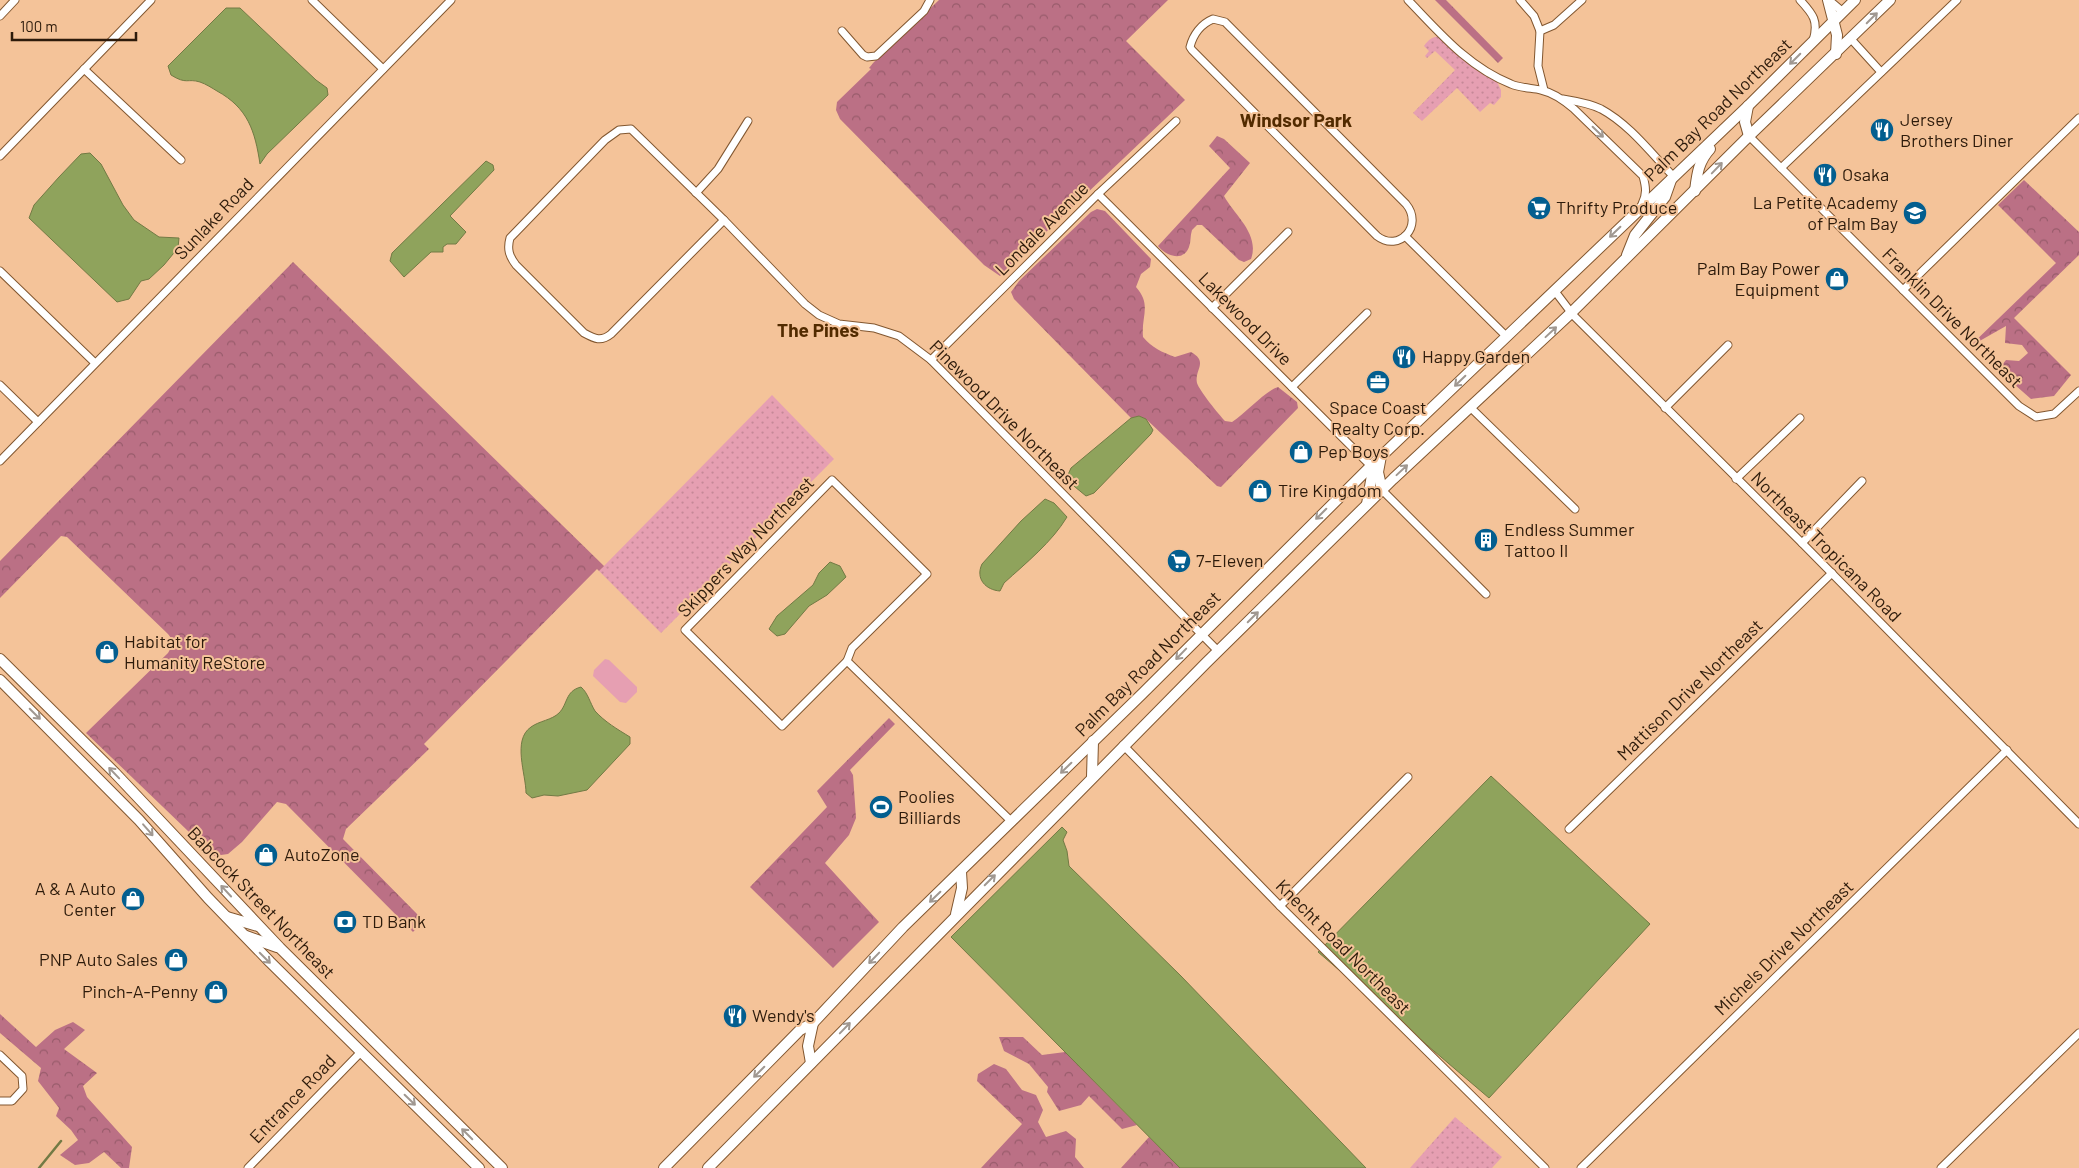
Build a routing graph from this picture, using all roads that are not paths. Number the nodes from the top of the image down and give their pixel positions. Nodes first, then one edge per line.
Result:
1 (16, 0) edge
2 (151, 0) edge
3 (312, 0) edge
4 (451, 0) edge
5 (930, 0) edge
6 (1408, 0) edge
7 (1520, 0) edge
8 (1582, 0) edge
9 (1800, 0) edge
10 (1829, 0) edge
11 (1855, 0) edge
12 (1890, 0) edge
13 (1957, 0) edge
14 (1843, 12) junction
15 (0, 16) edge
16 (1834, 21) junction
17 (842, 31) dead end
18 (1540, 31) junction
19 (1850, 39) junction
20 (1812, 42) junction
21 (1836, 54) junction
22 (84, 69) junction
23 (383, 69) junction
24 (1882, 72) junction
25 (1544, 90) junction
26 (1562, 99) junction
27 (1748, 106) junction
28 (2079, 118) edge
29 (748, 121) dead end
30 (1176, 121) dead end
31 (1717, 135) junction
32 (1748, 136) junction
33 (0, 156) edge
34 (181, 160) dead end
35 (1781, 168) junction
36 (1673, 176) junction
37 (1695, 191) junction
38 (696, 193) junction
39 (1098, 194) junction
40 (1640, 208) junction
41 (724, 220) junction
42 (1288, 232) dead end
43 (1405, 236) junction
44 (1624, 261) junction
45 (0, 270) edge
46 (1554, 290) junction
47 (1903, 290) junction
48 (1212, 308) junction
49 (1368, 313) dead end
50 (1571, 313) junction
51 (1506, 336) junction
52 (1728, 345) dead end
53 (931, 360) junction
54 (95, 363) junction
55 (0, 385) edge
56 (1292, 387) junction
57 (2079, 391) edge
58 (1470, 407) junction
59 (1665, 408) junction
60 (1800, 418) dead end
61 (38, 422) junction
62 (1381, 456) junction
63 (0, 461) edge
64 (1371, 466) junction
65 (1736, 479) junction
66 (1862, 482) dead end
67 (1382, 490) junction
68 (1367, 504) junction
69 (1575, 509) dead end
70 (1802, 543) junction
71 (1832, 573) junction
72 (1486, 594) dead end
73 (1201, 634) junction
74 (1218, 651) junction
75 (0, 659) edge
76 (847, 661) junction
77 (0, 680) edge
78 (1093, 741) junction
79 (1123, 745) junction
80 (2007, 750) junction
81 (1092, 777) junction
82 (1408, 777) dead end
83 (1012, 822) junction
84 (2079, 824) edge
85 (1569, 829) dead end
86 (961, 872) junction
87 (1280, 906) junction
88 (956, 915) junction
89 (225, 916) junction
90 (259, 926) junction
91 (244, 936) junction
92 (280, 948) junction
93 (813, 1023) junction
94 (2079, 1033) edge
95 (361, 1052) junction
96 (0, 1055) edge
97 (811, 1063) junction
98 (0, 1101) edge
99 (248, 1168) edge
100 (479, 1168) edge
101 (502, 1168) edge
102 (664, 1168) edge
103 (708, 1168) edge
104 (1545, 1168) edge
105 (1581, 1168) edge
106 (1941, 1168) edge

1 - 15 street
2 - 22 street
3 - 23 street
4 - 23 street, Sunlake Road
5 - 17 street
6 - 25 street
7 - 18 street
8 - 18 street
9 - 20 street
10 - 14 street
10 - 16 main road
11 - 14 main road, Palm Bay Road Northeast
19 -> 12 main road
13 - 24 street
14 - 16 main road, Palm Bay Road Northeast
16 - 20 main road, Palm Bay Road Northeast
16 - 21 main road
18 - 25 street
19 - 21 main road
19 - 24 street
20 -> 27 main road, Palm Bay Road Northeast
21 - 32 main road
22 - 33 street
22 - 34 street
23 - 54 street, Sunlake Road
24 - 35 street
25 - 26 street
26 - 36 street
26 -> 40 street
27 - 31 main road, Palm Bay Road Northeast
27 - 32 main road
28 - 47 street
29 - 38 street
30 - 39 street, Londale Avenue
31 - 36 main road, Palm Bay Road Northeast
31 - 37 main road
32 - 35 street, Franklin Drive Northeast
37 -> 32 main road
35 - 47 street, Franklin Drive Northeast
36 - 40 main road, Palm Bay Road Northeast
36 - 44 main road
37 - 44 main road
38 - 41 street, Pinewood Drive Northeast
38 - 41 street, Pinewood Drive Northeast
39 - 48 street, Lakewood Drive
39 - 53 street, Londale Avenue
40 -> 46 main road, Palm Bay Road Northeast
41 - 53 street, Pinewood Drive Northeast
42 - 48 street
43 - 43 street
43 - 51 street
44 - 50 main road
45 - 54 street
46 - 50 street, Northeast Tropicana Road
46 - 51 main road, Palm Bay Road Northeast
47 - 57 street, Franklin Drive Northeast
48 - 56 street, Lakewood Drive
49 - 56 street
58 -> 50 main road
50 - 59 street, Northeast Tropicana Road
51 -> 62 main road, Palm Bay Road Northeast
52 - 59 street
53 - 73 street, Pinewood Drive Northeast
54 - 61 street, Sunlake Road
55 - 61 street
56 - 64 street, Lakewood Drive
67 -> 58 main road
58 - 69 street
59 - 65 street, Northeast Tropicana Road
60 - 65 street
61 - 63 street, Sunlake Road
62 - 64 main road, Palm Bay Road Northeast
62 - 67 main road
64 - 68 main road
64 -> 73 main road, Palm Bay Road Northeast
65 - 70 street, Northeast Tropicana Road
66 - 70 street
67 - 68 main road
67 - 72 street
74 -> 68 main road
70 - 71 street, Northeast Tropicana Road
71 - 80 street, Northeast Tropicana Road
71 - 85 street, Mattison Drive Northeast
73 - 74 street, Pinewood Drive Northeast
73 -> 78 main road, Palm Bay Road Northeast
74 - 79 main road
90 -> 75 main road, Babcock Street Northeast
76 - 76 street, Skippers Way Northeast
76 - 83 street
77 -> 89 main road, Babcock Street Northeast
78 - 81 main road
78 -> 83 main road, Palm Bay Road Northeast
79 - 81 main road
79 - 87 street, Knecht Road Northeast
80 - 84 street, Northeast Tropicana Road
80 - 105 street, Michels Drive Northeast
88 -> 81 main road
82 - 87 street
83 - 86 main road, Palm Bay Road Northeast
86 - 88 main road
86 -> 93 main road, Palm Bay Road Northeast
87 - 104 street, Knecht Road Northeast
97 -> 88 main road
89 - 90 main road
89 - 91 main road, Babcock Street Northeast
90 - 92 main road, Babcock Street Northeast
91 - 92 main road
91 -> 95 main road, Babcock Street Northeast
101 -> 92 main road, Babcock Street Northeast
93 - 97 main road
93 -> 102 main road, Palm Bay Road Northeast
94 - 106 street
95 - 99 street, Entrance Road
95 -> 100 main road, Babcock Street Northeast
96 - 98 street
97 - 103 main road

